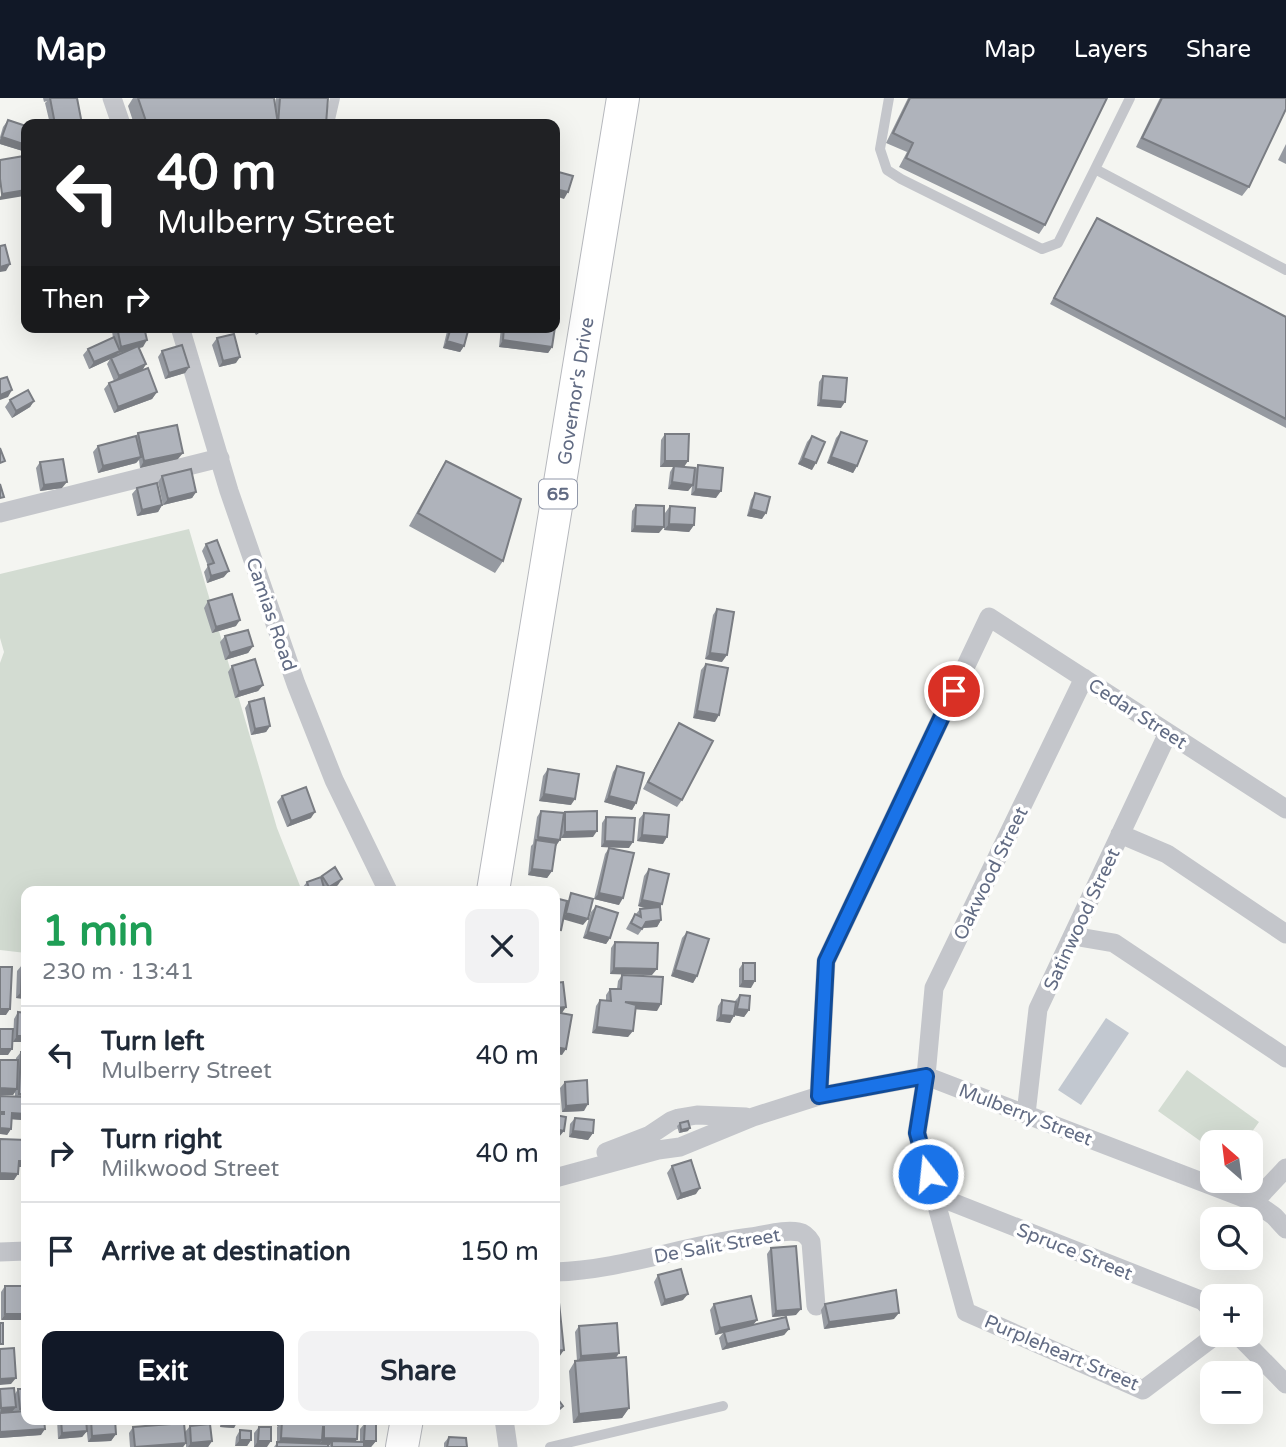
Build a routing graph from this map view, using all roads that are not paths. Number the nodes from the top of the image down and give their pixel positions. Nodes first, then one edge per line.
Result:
1 (112, 98) edge
2 (335, 98) edge
3 (622, 98) edge
4 (889, 98) edge
5 (1130, 98) edge
6 (119, 119) edge
7 (330, 119) edge
8 (1096, 169) junction
9 (1286, 270) edge
10 (182, 333) edge
11 (220, 458) junction
12 (0, 513) edge
13 (1084, 678) junction
14 (1168, 733) junction
15 (1286, 809) edge
16 (1120, 834) junction
17 (386, 886) edge
18 (494, 886) edge
19 (1286, 934) edge
20 (1073, 936) junction
21 (1286, 1058) edge
22 (926, 1076) junction
23 (819, 1096) junction
24 (1026, 1114) junction
25 (753, 1117) junction
26 (560, 1165) edge
27 (1286, 1168) edge
28 (560, 1177) edge
29 (934, 1195) junction
30 (1254, 1202) junction
31 (1286, 1229) edge
32 (21, 1251) edge
33 (0, 1252) edge
34 (560, 1272) edge
35 (1200, 1300) edge
36 (816, 1306) dead end
37 (1200, 1347) edge
38 (1250, 1347) edge
39 (1286, 1384) edge
40 (723, 1406) dead end
41 (406, 1425) edge
42 (505, 1425) edge
43 (402, 1447) edge
44 (508, 1447) edge
45 (550, 1447) edge

1 - 6 street
2 - 7 lane
3 - 18 highway, Governor's Drive / 65
4 - 8 lane
5 - 8 lane
8 - 9 lane
10 - 11 street, Camias Road
11 - 12 street
11 - 17 street, Camias Road
13 - 14 street, Cedar Street
13 - 22 street, Oakwood Street
13 - 23 street, Cedar Street
14 - 15 street, Cedar Street
14 - 16 street, Satinwood Street
16 - 19 street
16 - 20 street, Satinwood Street
20 - 21 street
20 - 24 street, Satinwood Street
22 - 23 street
22 - 24 street, Mulberry Street
22 - 29 street, Purpleheart Street
23 - 25 street
24 - 30 street, Mulberry Street
25 - 26 street
25 - 28 street
27 - 30 street
29 - 35 street, Spruce Street
29 - 37 street, Purpleheart Street
30 - 31 street, Mulberry Street
32 - 33 street
34 - 36 street, De Salit Street
38 - 39 street
40 - 45 lane
41 - 43 highway
42 - 44 street

